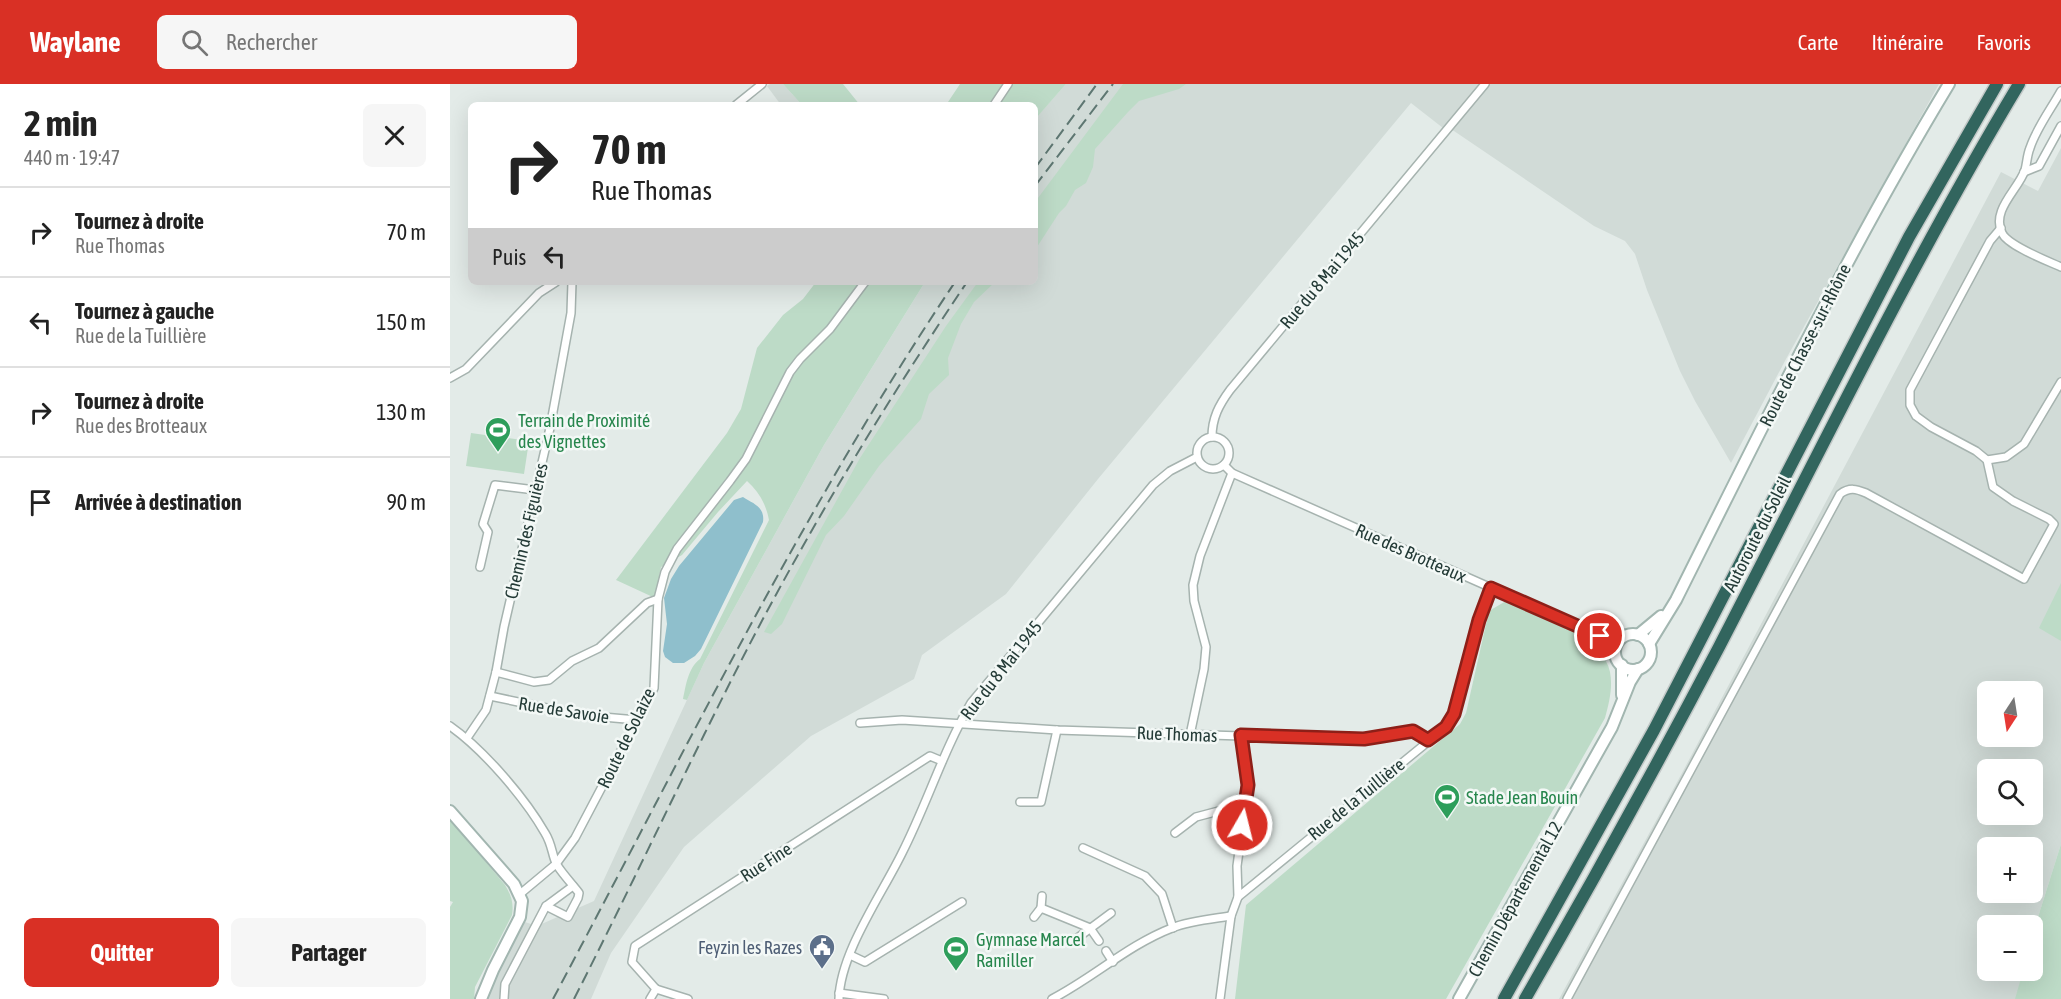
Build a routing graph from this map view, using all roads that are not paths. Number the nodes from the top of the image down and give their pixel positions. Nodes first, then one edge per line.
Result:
1 (762, 84) edge
2 (1008, 84) edge
3 (1485, 84) edge
4 (1949, 84) edge
5 (1997, 84) edge
6 (2019, 84) edge
7 (2061, 92) edge
8 (740, 102) edge
9 (996, 102) edge
10 (2061, 126) edge
11 (2024, 172) junction
12 (2001, 228) junction
13 (2061, 267) edge
14 (551, 285) edge
15 (572, 285) edge
16 (863, 285) edge
17 (450, 378) edge
18 (2061, 382) edge
19 (1212, 437) junction
20 (1197, 457) junction
21 (1987, 460) junction
22 (1224, 465) junction
23 (1232, 473) junction
24 (535, 490) junction
25 (480, 567) dead end
26 (1491, 588) junction
27 (658, 599) junction
28 (1669, 611) junction
29 (1638, 634) junction
30 (1600, 636) junction
31 (1622, 638) junction
32 (1649, 644) junction
33 (1616, 650) junction
34 (1622, 665) junction
35 (1638, 669) junction
36 (496, 672) junction
37 (490, 696) junction
38 (1621, 704) junction
39 (637, 720) junction
40 (860, 723) dead end
41 (958, 724) junction
42 (450, 726) edge
43 (1057, 730) junction
44 (1191, 735) junction
45 (1241, 735) junction
46 (467, 738) junction
47 (1428, 740) junction
48 (942, 761) junction
49 (1020, 802) dead end
50 (1245, 804) junction
51 (450, 811) edge
52 (1175, 832) dead end
53 (1083, 848) dead end
54 (556, 864) junction
55 (573, 885) junction
56 (520, 894) junction
57 (1042, 896) dead end
58 (1238, 897) junction
59 (962, 902) dead end
60 (546, 906) junction
61 (1041, 908) junction
62 (1111, 913) dead end
63 (1230, 916) junction
64 (1035, 917) dead end
65 (1090, 928) junction
66 (1173, 928) junction
67 (1099, 941) dead end
68 (1072, 942) dead end
69 (1106, 951) dead end
70 (850, 955) junction
71 (1113, 962) junction
72 (656, 989) junction
73 (839, 996) edge
74 (481, 999) edge
75 (504, 999) edge
76 (650, 999) edge
77 (688, 999) edge
78 (884, 999) edge
79 (1052, 999) edge
80 (1220, 999) edge
81 (1459, 999) edge
82 (1504, 999) edge
83 (1525, 999) edge
84 (1567, 999) edge

1 - 8 street
2 - 9 street
3 - 19 street, Rue du 8 Mai 1945
4 - 28 main road, Route de Chasse-sur-Rhône
5 - 82 highway, Autoroute du Soleil
6 - 83 highway, Autoroute du Soleil
7 - 11 street
10 - 11 street
11 - 12 street
12 - 13 street
12 - 21 street
14 - 17 street
15 - 24 street, Chemin des Figuières
16 - 27 street, Route de Solaize
18 - 21 street
19 - 20 street
19 - 22 street
20 - 22 street
20 - 41 street, Rue du 8 Mai 1945
21 - 84 street
22 - 23 street, Rue des Brotteaux
23 - 26 street, Rue des Brotteaux
23 - 44 street
24 - 25 street
24 - 36 street, Chemin des Figuières
26 - 30 street, Rue des Brotteaux
26 - 47 street, Rue de la Tuillière
27 - 36 street
27 - 39 street, Route de Solaize
28 - 29 main road, Route de Chasse-sur-Rhône
28 - 32 main road, Route de Chasse-sur-Rhône
29 - 31 main road
29 - 32 main road
30 - 31 street, Rue des Brotteaux
30 - 33 street, Rue des Brotteaux
31 - 33 main road
32 - 35 main road
33 - 34 main road
34 - 35 main road
34 - 38 main road, Chemin Départemental 12
35 - 38 main road, Chemin Départemental 12
36 - 37 street, Chemin des Figuières
37 - 39 street, Rue de Savoie
37 - 46 street, Chemin des Figuières
38 - 81 main road, Chemin Départemental 12
39 - 54 street, Route de Solaize
40 - 41 street, Rue Thomas
41 - 43 street, Rue Thomas
41 - 48 street, Rue du 8 Mai 1945
42 - 46 street
43 - 44 street, Rue Thomas
43 - 49 street
44 - 45 street, Rue Thomas
45 - 47 street, Rue Thomas
45 - 50 street
46 - 54 street
47 - 58 street, Rue de la Tuillière
48 - 70 street, Rue du 8 Mai 1945
48 - 72 street, Rue Fine
50 - 52 street
50 - 58 street
51 - 56 main road
53 - 66 street
54 - 55 street
54 - 56 street, Route de Solaize
55 - 60 street
55 - 60 street
56 - 74 main road
57 - 61 street
58 - 63 street
59 - 70 street
60 - 75 street
61 - 64 street
61 - 65 street
62 - 65 street
63 - 66 street
63 - 80 street
65 - 67 street
65 - 68 street
66 - 71 street
69 - 71 street
70 - 73 street, Rue du 8 Mai 1945
71 - 79 street
72 - 76 street
72 - 77 street
73 - 78 street

